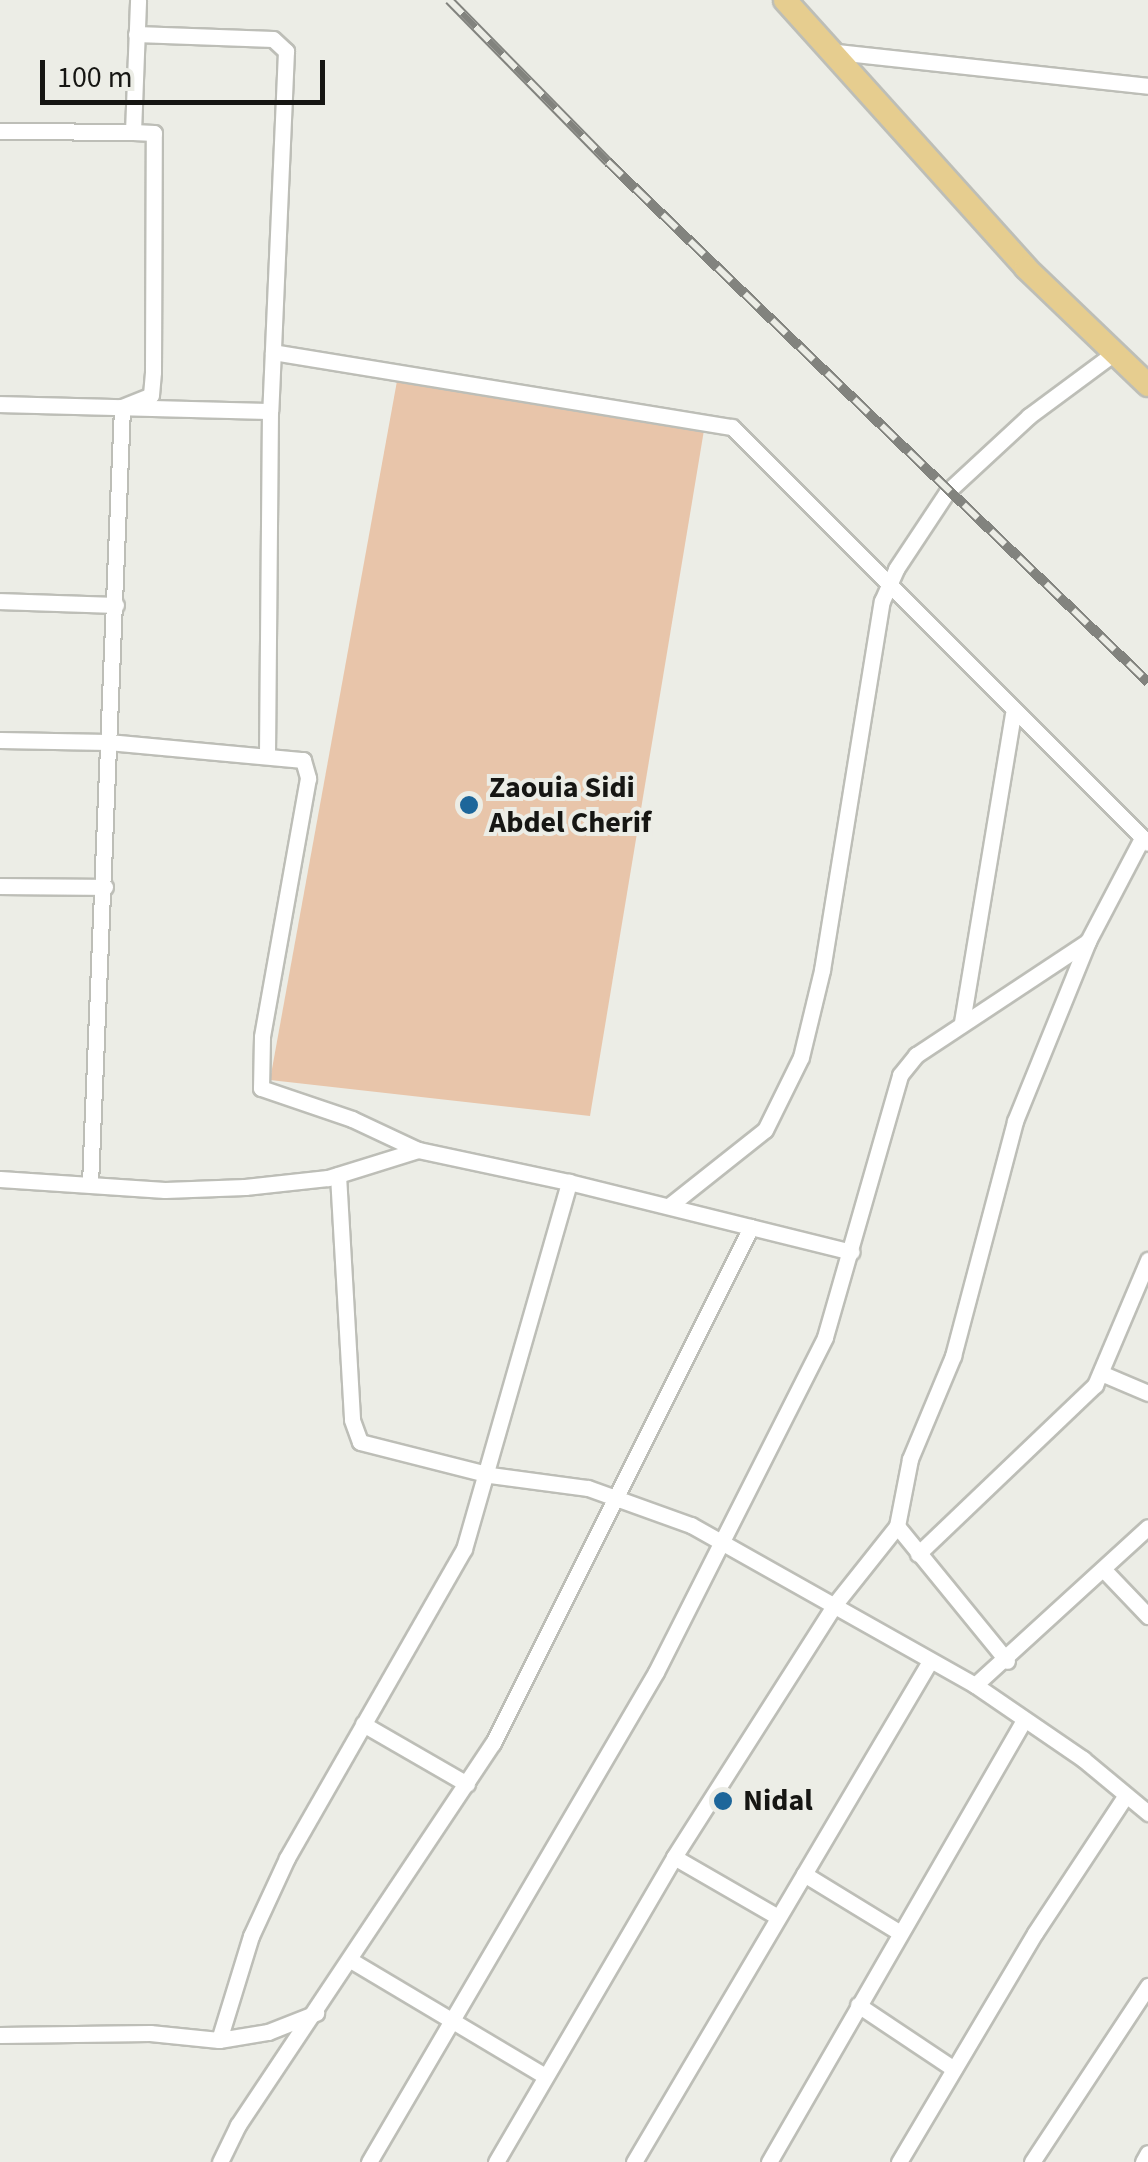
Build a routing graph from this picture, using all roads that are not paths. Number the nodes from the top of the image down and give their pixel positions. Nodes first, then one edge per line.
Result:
1 (138, 0) edge
2 (785, 0) edge
3 (136, 34) junction
4 (828, 51) junction
5 (1148, 86) edge
6 (0, 130) edge
7 (132, 132) junction
8 (273, 352) junction
9 (1114, 353) junction
10 (1148, 384) edge
11 (0, 404) edge
12 (122, 407) junction
13 (270, 412) junction
14 (890, 581) junction
15 (0, 602) edge
16 (116, 605) junction
17 (1013, 714) junction
18 (0, 740) edge
19 (108, 742) junction
20 (267, 752) junction
21 (1145, 841) edge
22 (0, 886) edge
23 (106, 888) junction
24 (1088, 941) junction
25 (962, 1022) junction
26 (418, 1150) junction
27 (338, 1175) junction
28 (0, 1180) edge
29 (569, 1182) junction
30 (90, 1184) junction
31 (669, 1206) junction
32 (752, 1226) junction
33 (851, 1252) junction
34 (1148, 1260) edge
35 (1101, 1373) junction
36 (1148, 1393) edge
37 (490, 1475) junction
38 (616, 1496) junction
39 (897, 1526) junction
40 (1148, 1527) edge
41 (722, 1544) junction
42 (918, 1554) junction
43 (1104, 1570) junction
44 (835, 1604) junction
45 (1148, 1616) edge
46 (930, 1661) junction
47 (1007, 1661) junction
48 (975, 1685) junction
49 (1024, 1720) junction
50 (363, 1724) junction
51 (467, 1784) junction
52 (1126, 1796) junction
53 (1148, 1814) edge
54 (674, 1857) junction
55 (804, 1874) junction
56 (778, 1917) junction
57 (897, 1930) junction
58 (352, 1960) junction
59 (1148, 1986) edge
60 (858, 2005) junction
61 (318, 2012) junction
62 (453, 2024) junction
63 (0, 2035) edge
64 (219, 2040) junction
65 (954, 2069) junction
66 (545, 2076) junction
67 (1148, 2154) edge
68 (220, 2162) edge
69 (368, 2162) edge
70 (496, 2162) edge
71 (634, 2162) edge
72 (769, 2162) edge
73 (899, 2162) edge
74 (1032, 2162) edge
75 (1143, 2162) edge

1 - 3 street
2 - 4 main road
3 - 7 street
3 - 8 street
4 - 5 street
4 - 9 main road
6 - 7 street
7 - 12 street
8 - 13 street
8 - 14 street
9 - 10 main road
9 - 14 street
11 - 12 street
12 - 13 street
12 - 16 street
13 - 20 street
14 - 17 street
14 - 31 street
15 - 16 street
16 - 19 street
17 - 21 street
17 - 25 street
18 - 19 street
19 - 20 street
19 - 23 street
20 - 26 street
21 - 24 street
22 - 23 street
23 - 30 street
24 - 25 street
24 - 39 street
25 - 33 street
26 - 27 street
26 - 29 street
27 - 30 street
27 - 37 street
28 - 30 street
29 - 31 street
29 - 37 street
31 - 32 street
32 - 33 street
32 - 38 street
33 - 41 street
34 - 35 street
35 - 36 street
35 - 42 street
37 - 38 street
37 - 50 street
38 - 41 street
38 - 51 street
39 - 42 street
39 - 44 street
40 - 43 street
41 - 44 street
41 - 62 street
42 - 47 street
43 - 45 street
43 - 47 street
44 - 46 street
44 - 54 street
46 - 48 street
46 - 55 street
47 - 48 street
48 - 49 street
49 - 52 street
49 - 57 street
50 - 51 street
50 - 64 street
51 - 58 street
52 - 53 street
52 - 65 street
54 - 56 street
54 - 66 street
55 - 56 street
55 - 57 street
56 - 71 street
57 - 60 street
58 - 61 street
58 - 62 street
59 - 74 street
60 - 65 street
60 - 72 street
61 - 64 street
61 - 68 street
62 - 66 street
62 - 69 street
63 - 64 street
65 - 73 street
66 - 70 street
67 - 75 street

